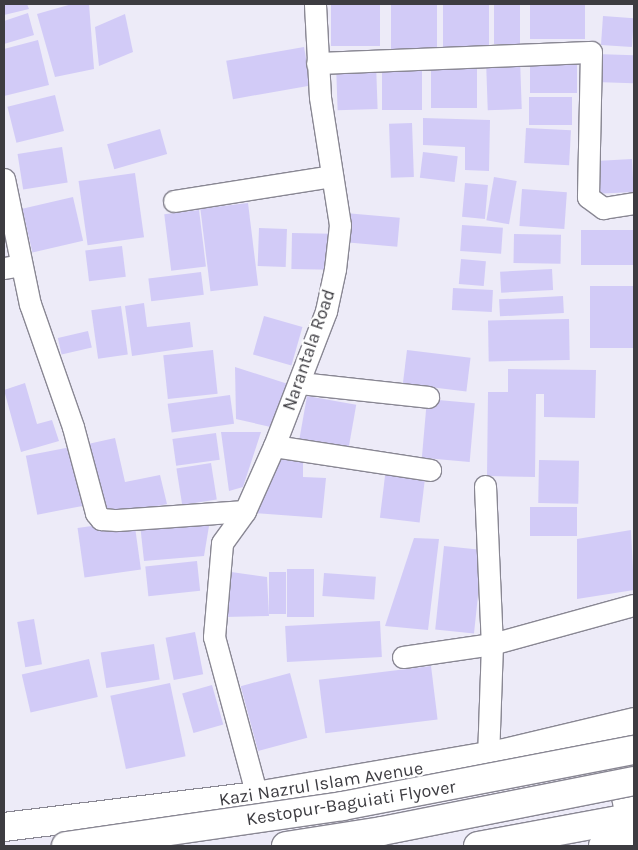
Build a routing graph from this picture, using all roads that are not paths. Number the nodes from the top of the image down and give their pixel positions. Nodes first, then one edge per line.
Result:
1 (315, 4) edge
2 (317, 63) junction
3 (332, 176) junction
4 (4, 179) edge
5 (174, 201) dead end
6 (634, 203) edge
7 (12, 266) edge
8 (300, 383) junction
9 (428, 397) dead end
10 (274, 446) junction
11 (430, 470) dead end
12 (485, 486) dead end
13 (245, 511) junction
14 (634, 605) edge
15 (492, 644) junction
16 (404, 657) dead end
17 (623, 725) edge
18 (634, 750) edge
19 (488, 756) junction
20 (634, 781) edge
21 (256, 796) junction
22 (4, 827) edge
23 (633, 828) edge
24 (66, 846) edge
25 (286, 846) edge
26 (478, 846) edge
27 (603, 846) edge

1 - 2 street, Narantala Road
2 - 3 street, Narantala Road
2 - 6 street
3 - 5 street
3 - 8 street, Narantala Road
4 - 7 street
7 - 13 street
8 - 9 street
8 - 10 street, Narantala Road
10 - 11 street
10 - 13 street, Narantala Road
12 - 15 street
13 - 21 street, Narantala Road
14 - 15 street
15 - 16 street
15 - 19 street
17 - 19 main road, Kazi Nazrul Islam Avenue
17 - 23 main road
18 - 24 main road, Kestopur-Baguiati Flyover, bridge
19 - 21 main road, Kazi Nazrul Islam Avenue
20 - 25 main road, Kestopur-Baguiati Flyover, bridge
21 - 22 main road, Kazi Nazrul Islam Avenue
23 - 26 main road
23 - 27 main road

